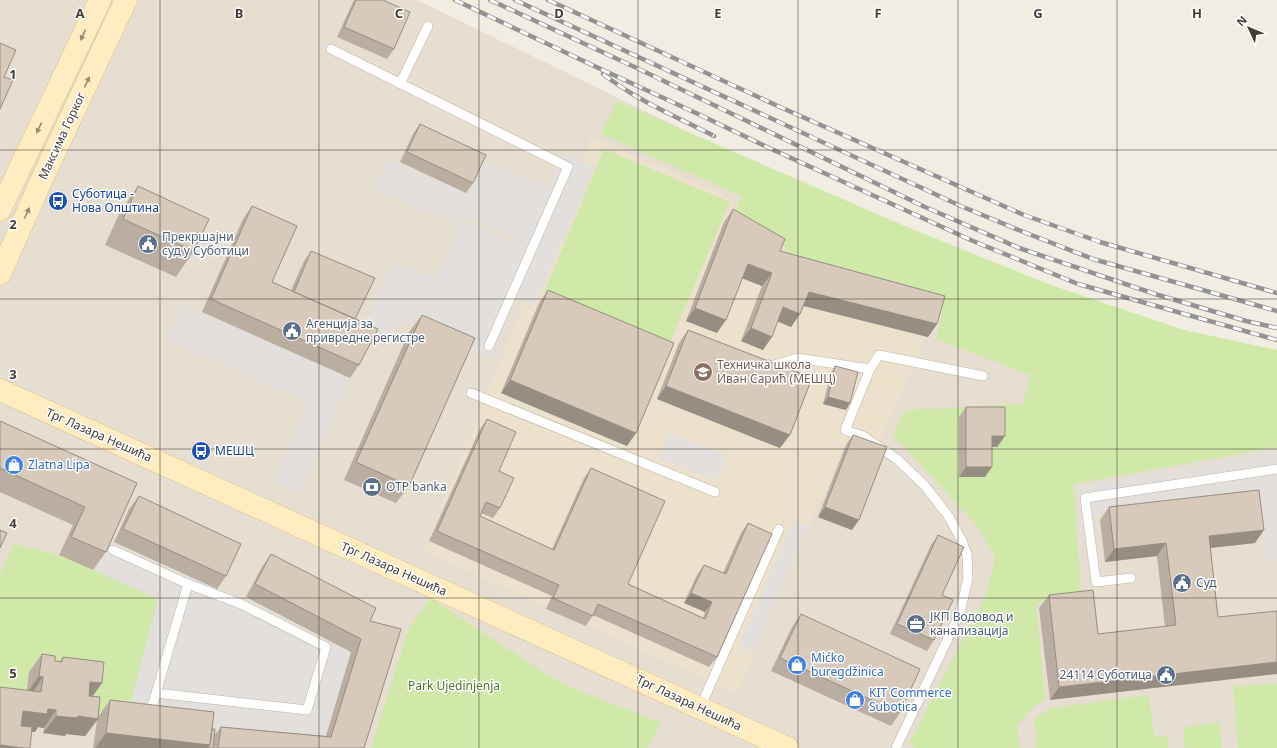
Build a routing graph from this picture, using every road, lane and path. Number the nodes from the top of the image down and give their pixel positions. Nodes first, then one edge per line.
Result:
1 (100, 0) edge
2 (126, 0) edge
3 (428, 26) dead end
4 (330, 49) dead end
5 (400, 84) junction
6 (0, 210) edge
7 (0, 274) edge
8 (489, 346) dead end
9 (757, 360) edge
10 (870, 369) junction
11 (983, 376) dead end
12 (0, 390) edge
13 (471, 392) dead end
14 (1277, 469) edge
15 (715, 492) dead end
16 (779, 529) dead end
17 (113, 550) edge
18 (1131, 578) dead end
19 (188, 584) junction
20 (156, 693) junction
21 (700, 708) junction
22 (147, 724) edge
23 (776, 745) edge
24 (896, 748) edge

1 -> 6 main road, Максима Горког
7 -> 2 main road, Максима Горког
3 - 5 lane
4 - 5 lane
5 - 8 lane
9 - 10 lane
10 - 11 lane
10 - 24 lane
12 - 21 main road, Трг Лазара Нешића
13 - 15 lane
14 - 18 lane
16 - 21 lane
17 - 19 lane
19 - 20 lane
19 - 20 lane
20 - 22 lane
21 - 23 main road, Трг Лазара Нешића

